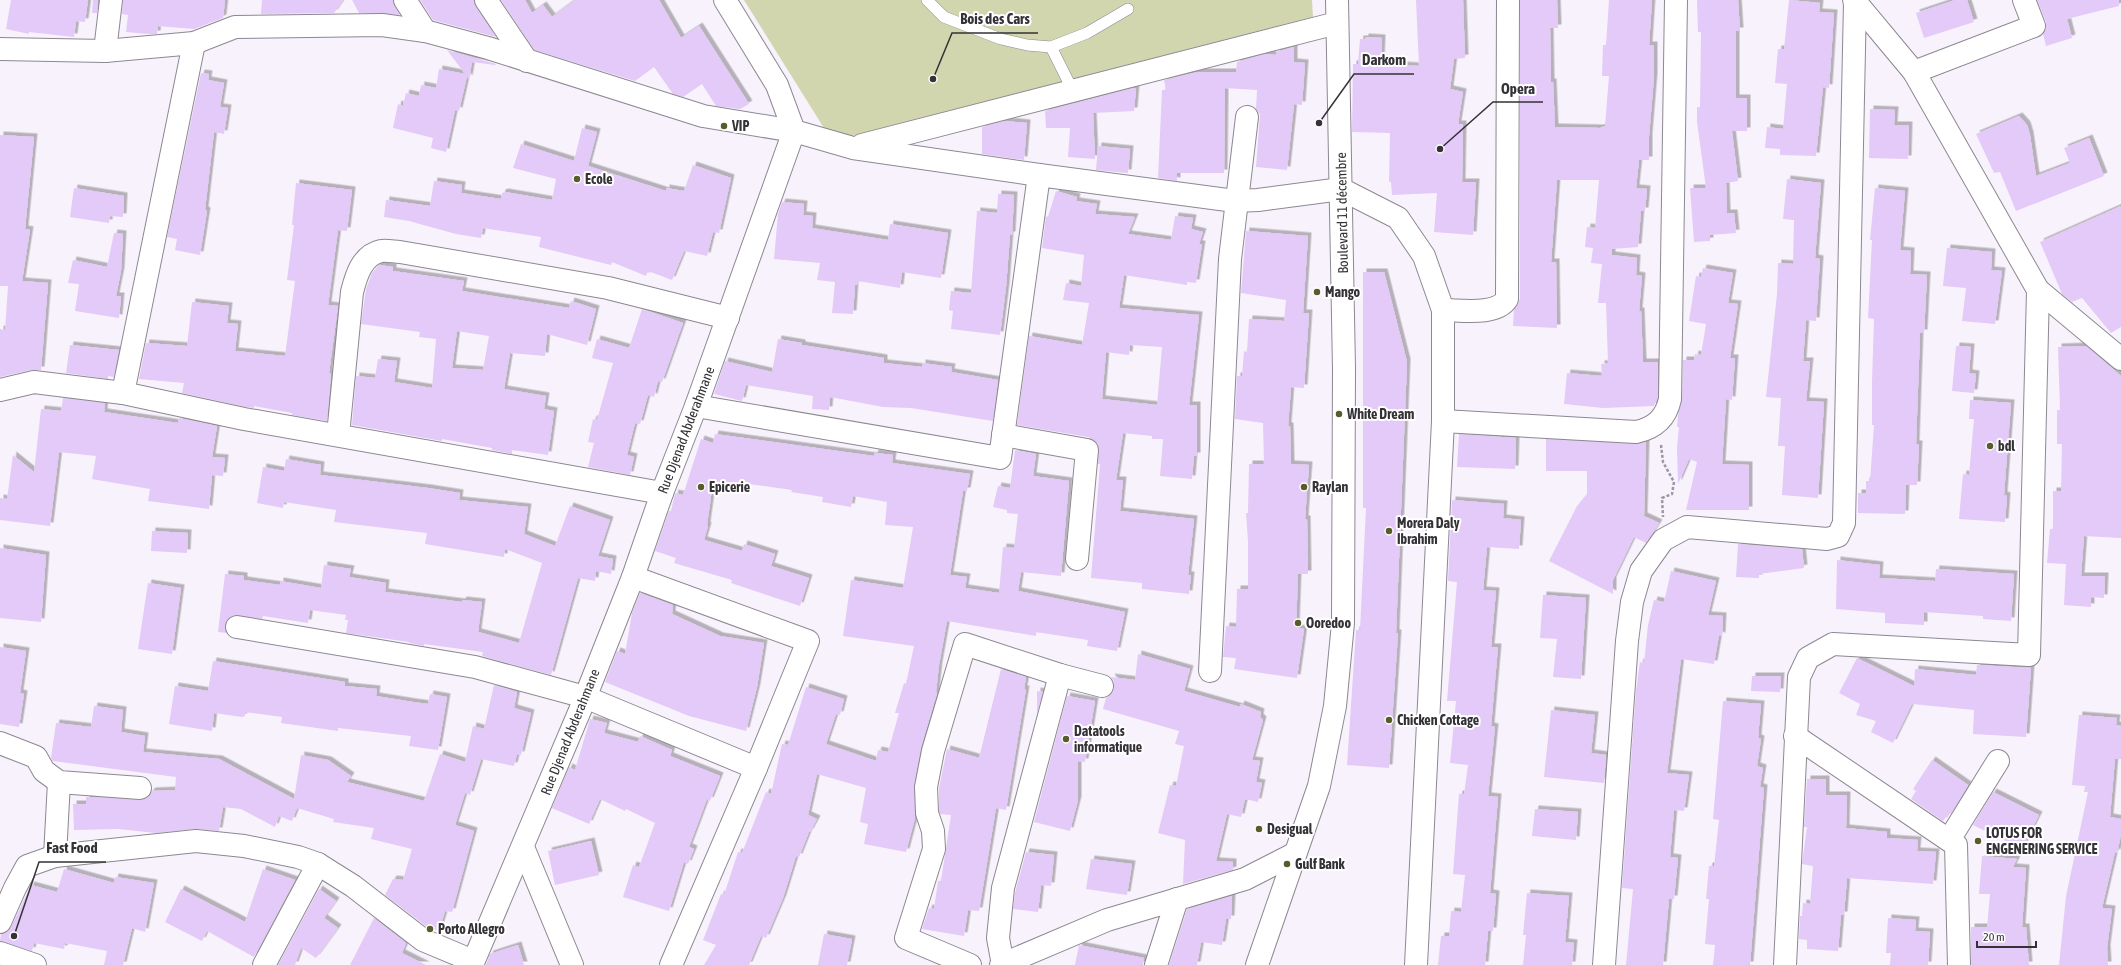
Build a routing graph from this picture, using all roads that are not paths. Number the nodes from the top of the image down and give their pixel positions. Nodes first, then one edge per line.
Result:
1 (111, 0) edge
2 (405, 0) edge
3 (486, 0) edge
4 (725, 0) edge
5 (927, 0) edge
6 (1337, 0) edge
7 (1508, 0) edge
8 (1676, 0) edge
9 (2024, 0) edge
10 (1854, 1) edge
11 (1128, 9) dead end
12 (1337, 23) junction
13 (425, 31) junction
14 (194, 44) junction
15 (1051, 47) junction
16 (0, 50) edge
17 (105, 51) junction
18 (527, 60) junction
19 (1914, 72) junction
20 (1073, 92) junction
21 (1247, 117) dead end
22 (794, 131) junction
23 (853, 148) junction
24 (1040, 175) junction
25 (1342, 189) junction
26 (1235, 201) junction
27 (2038, 290) junction
28 (1443, 310) junction
29 (728, 318) junction
30 (2121, 359) edge
31 (0, 390) edge
32 (123, 393) junction
33 (696, 406) junction
34 (1442, 421) junction
35 (338, 435) junction
36 (1003, 435) junction
37 (662, 493) junction
38 (1077, 559) dead end
39 (633, 577) junction
40 (237, 627) dead end
41 (1210, 670) dead end
42 (1060, 675) junction
43 (1102, 686) dead end
44 (585, 697) junction
45 (1795, 736) junction
46 (0, 743) edge
47 (1998, 761) dead end
48 (756, 768) junction
49 (59, 782) junction
50 (140, 788) dead end
51 (1949, 840) junction
52 (523, 847) junction
53 (1294, 854) junction
54 (55, 856) junction
55 (318, 864) junction
56 (1177, 899) junction
57 (0, 922) edge
58 (0, 953) edge
59 (472, 963) edge
60 (1002, 964) edge
61 (35, 965) edge
62 (264, 965) edge
63 (572, 965) edge
64 (671, 965) edge
65 (970, 965) edge
66 (1156, 965) edge
67 (1257, 965) edge
68 (1416, 965) edge
69 (1604, 965) edge
70 (1785, 965) edge
71 (1959, 965) edge

1 - 17 street
2 - 13 street
3 - 18 street
4 - 22 street
5 - 15 lane
6 - 12 street, Boulevard 11 décembre
7 - 28 street
8 - 34 street
9 - 19 street
10 - 19 street
10 - 69 street
11 - 15 lane
12 - 20 street
12 - 25 street, Boulevard 11 décembre
13 - 14 street
13 - 18 street
14 - 17 street
14 - 32 street
15 - 20 lane
16 - 17 street
18 - 22 street
19 - 27 street
20 - 23 street
21 - 26 street
22 - 23 street
22 - 29 street, Rue Djenad Abderahmane
23 - 24 street
24 - 26 street
24 - 36 street
25 - 26 street
25 - 28 street
25 - 53 street, Boulevard 11 décembre
26 - 41 street
27 - 30 street
27 - 45 street
28 - 34 street
29 - 33 street, Rue Djenad Abderahmane
29 - 35 street
31 - 32 street
32 - 35 street
33 - 36 street
33 - 37 street, Rue Djenad Abderahmane
34 - 68 street
35 - 37 street
36 - 38 street
37 - 39 street, Rue Djenad Abderahmane
39 - 44 street, Rue Djenad Abderahmane
39 - 48 street
40 - 44 street
42 - 43 street
42 - 60 street
42 - 65 street
44 - 48 street
44 - 52 street, Rue Djenad Abderahmane
45 - 51 street
45 - 70 street
46 - 49 street
47 - 51 street
48 - 64 street
49 - 50 street
49 - 54 street
51 - 71 street
52 - 59 street, Rue Djenad Abderahmane
52 - 63 street
53 - 56 street
53 - 67 street, Boulevard 11 décembre
54 - 55 street, Rue Djenad Abderahmane
54 - 57 street, Rue Djenad Abderahmane
55 - 59 street, Rue Djenad Abderahmane
55 - 62 street
56 - 60 street
56 - 66 street
58 - 61 street

